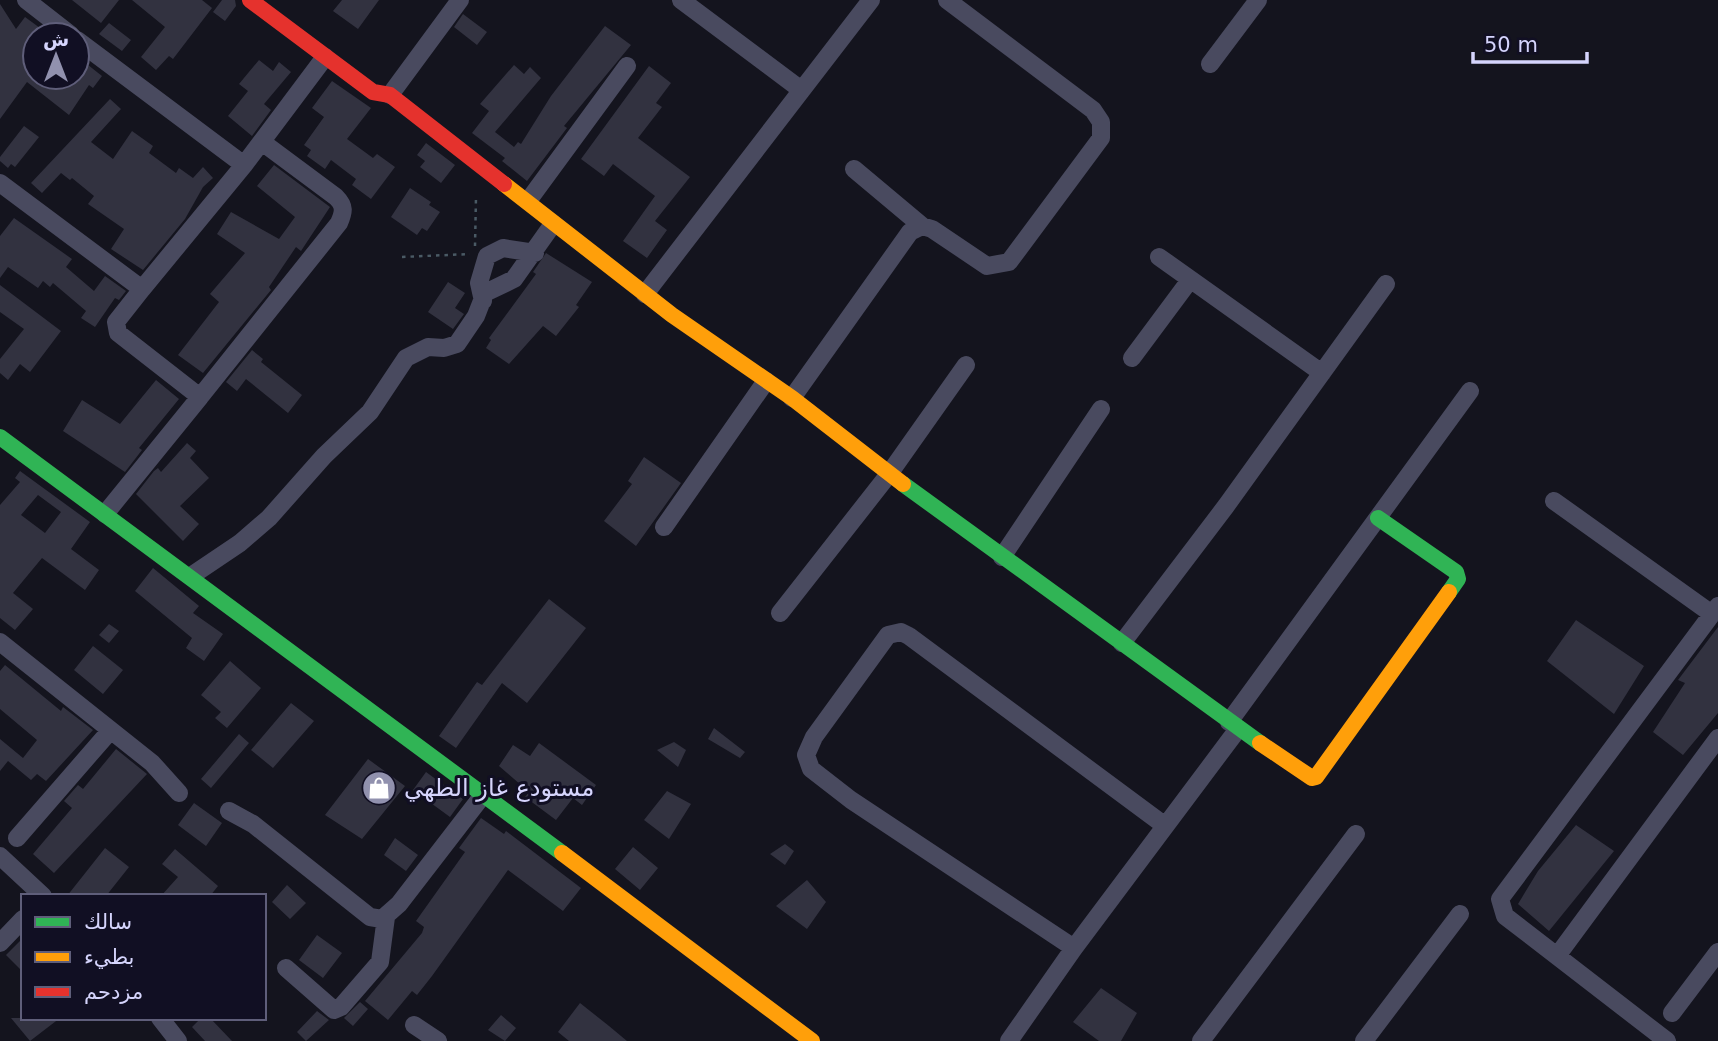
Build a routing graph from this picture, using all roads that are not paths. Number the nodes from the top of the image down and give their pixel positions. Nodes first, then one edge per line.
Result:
1 (26, 0) edge
2 (250, 0) edge
3 (460, 0) edge
4 (681, 0) edge
5 (871, 0) edge
6 (947, 0) edge
7 (1258, 0) edge
8 (53, 21) edge
9 (91, 50) edge
10 (325, 57) junction
11 (1210, 64) dead end
12 (627, 66) dead end
13 (800, 89) junction
14 (390, 95) junction
15 (262, 142) junction
16 (244, 165) junction
17 (854, 169) dead end
18 (0, 183) edge
19 (528, 201) junction
20 (553, 224) junction
21 (922, 226) junction
22 (535, 253) junction
23 (1159, 257) dead end
24 (1191, 280) junction
25 (1386, 284) dead end
26 (142, 289) junction
27 (645, 294) junction
28 (483, 301) junction
29 (1132, 358) dead end
30 (966, 365) dead end
31 (1322, 373) junction
32 (766, 381) junction
33 (1470, 391) dead end
34 (200, 397) junction
35 (792, 398) junction
36 (1101, 409) dead end
37 (4, 448) edge
38 (889, 474) junction
39 (1554, 501) dead end
40 (105, 514) junction
41 (1378, 518) junction
42 (664, 527) dead end
43 (1002, 557) junction
44 (191, 576) junction
45 (1715, 610) edge
46 (780, 613) dead end
47 (0, 642) edge
48 (1122, 643) junction
49 (1233, 726) junction
50 (110, 731) junction
51 (1718, 738) edge
52 (178, 793) dead end
53 (483, 795) junction
54 (229, 811) dead end
55 (1164, 825) junction
56 (1356, 834) dead end
57 (17, 838) dead end
58 (0, 856) edge
59 (41, 894) edge
60 (1460, 914) dead end
61 (386, 917) junction
62 (21, 921) edge
63 (0, 943) edge
64 (1074, 947) junction
65 (1718, 952) edge
66 (1557, 956) junction
67 (286, 968) dead end
68 (1672, 1013) dead end
69 (162, 1020) edge
70 (414, 1025) dead end
71 (178, 1041) edge
72 (438, 1041) edge
73 (811, 1041) edge
74 (1010, 1041) edge
75 (1201, 1041) edge
76 (1364, 1041) edge
77 (1667, 1041) edge

1 - 8 street
2 - 10 street
3 - 14 street
4 - 13 street
5 - 13 street
6 - 21 street
7 - 11 street
9 - 16 street
10 - 14 street
10 - 15 street
12 - 19 street
13 - 27 street
14 - 19 street
15 - 16 street
15 - 34 street
16 - 26 street
17 - 21 street
18 - 26 street
19 - 20 street
20 - 22 street
20 - 27 street
21 - 35 street
22 - 28 street
22 - 28 street
23 - 24 street
24 - 29 street
24 - 31 street
25 - 31 street
26 - 34 street
27 - 32 street
28 - 44 street
30 - 38 street
31 - 48 street
32 - 35 street
32 - 42 street
33 - 41 street
34 - 40 street
35 - 38 street
36 - 43 street
37 - 40 street
38 - 43 street
38 - 46 street
39 - 45 street
40 - 44 street
41 - 49 street
41 - 49 street
43 - 48 street
44 - 53 street
45 - 66 street
47 - 50 street
48 - 49 street
49 - 55 street
50 - 52 street
50 - 57 street
51 - 66 street
53 - 61 street
53 - 73 street
54 - 61 street
55 - 64 street
55 - 64 street
56 - 75 street
58 - 59 street
60 - 76 street
61 - 67 street
62 - 63 street
64 - 74 street
65 - 68 street
66 - 77 street
69 - 71 street
70 - 72 street

